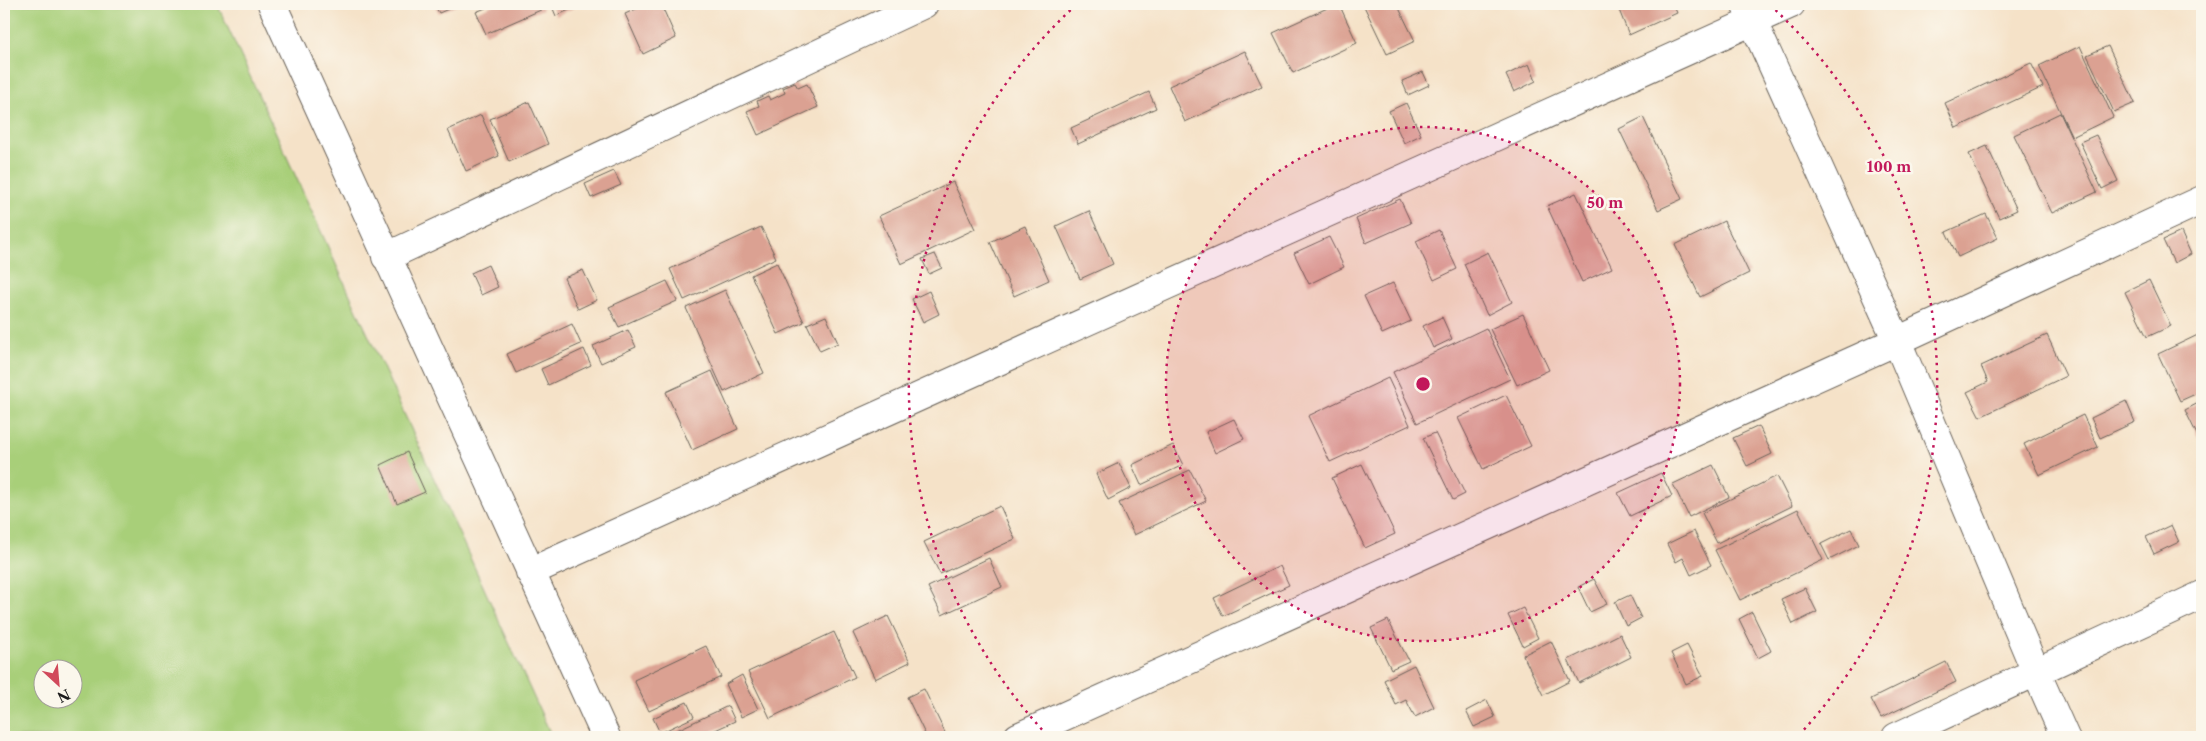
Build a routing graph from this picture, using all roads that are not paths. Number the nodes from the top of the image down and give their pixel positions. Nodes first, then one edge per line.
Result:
1 (272, 4) edge
2 (924, 4) edge
3 (1791, 4) edge
4 (1749, 13) edge
5 (2202, 200) edge
6 (386, 257) junction
7 (1897, 341) junction
8 (530, 572) junction
9 (2202, 595) edge
10 (2036, 672) junction
11 (606, 737) edge
12 (1018, 737) edge
13 (1896, 737) edge
14 (2065, 737) edge

1 - 6 street
2 - 6 street
3 - 4 street
4 - 7 street
4 - 8 street
5 - 7 street
6 - 8 street
7 - 10 street
7 - 12 street
8 - 11 street
9 - 10 street
10 - 13 street
10 - 14 street

